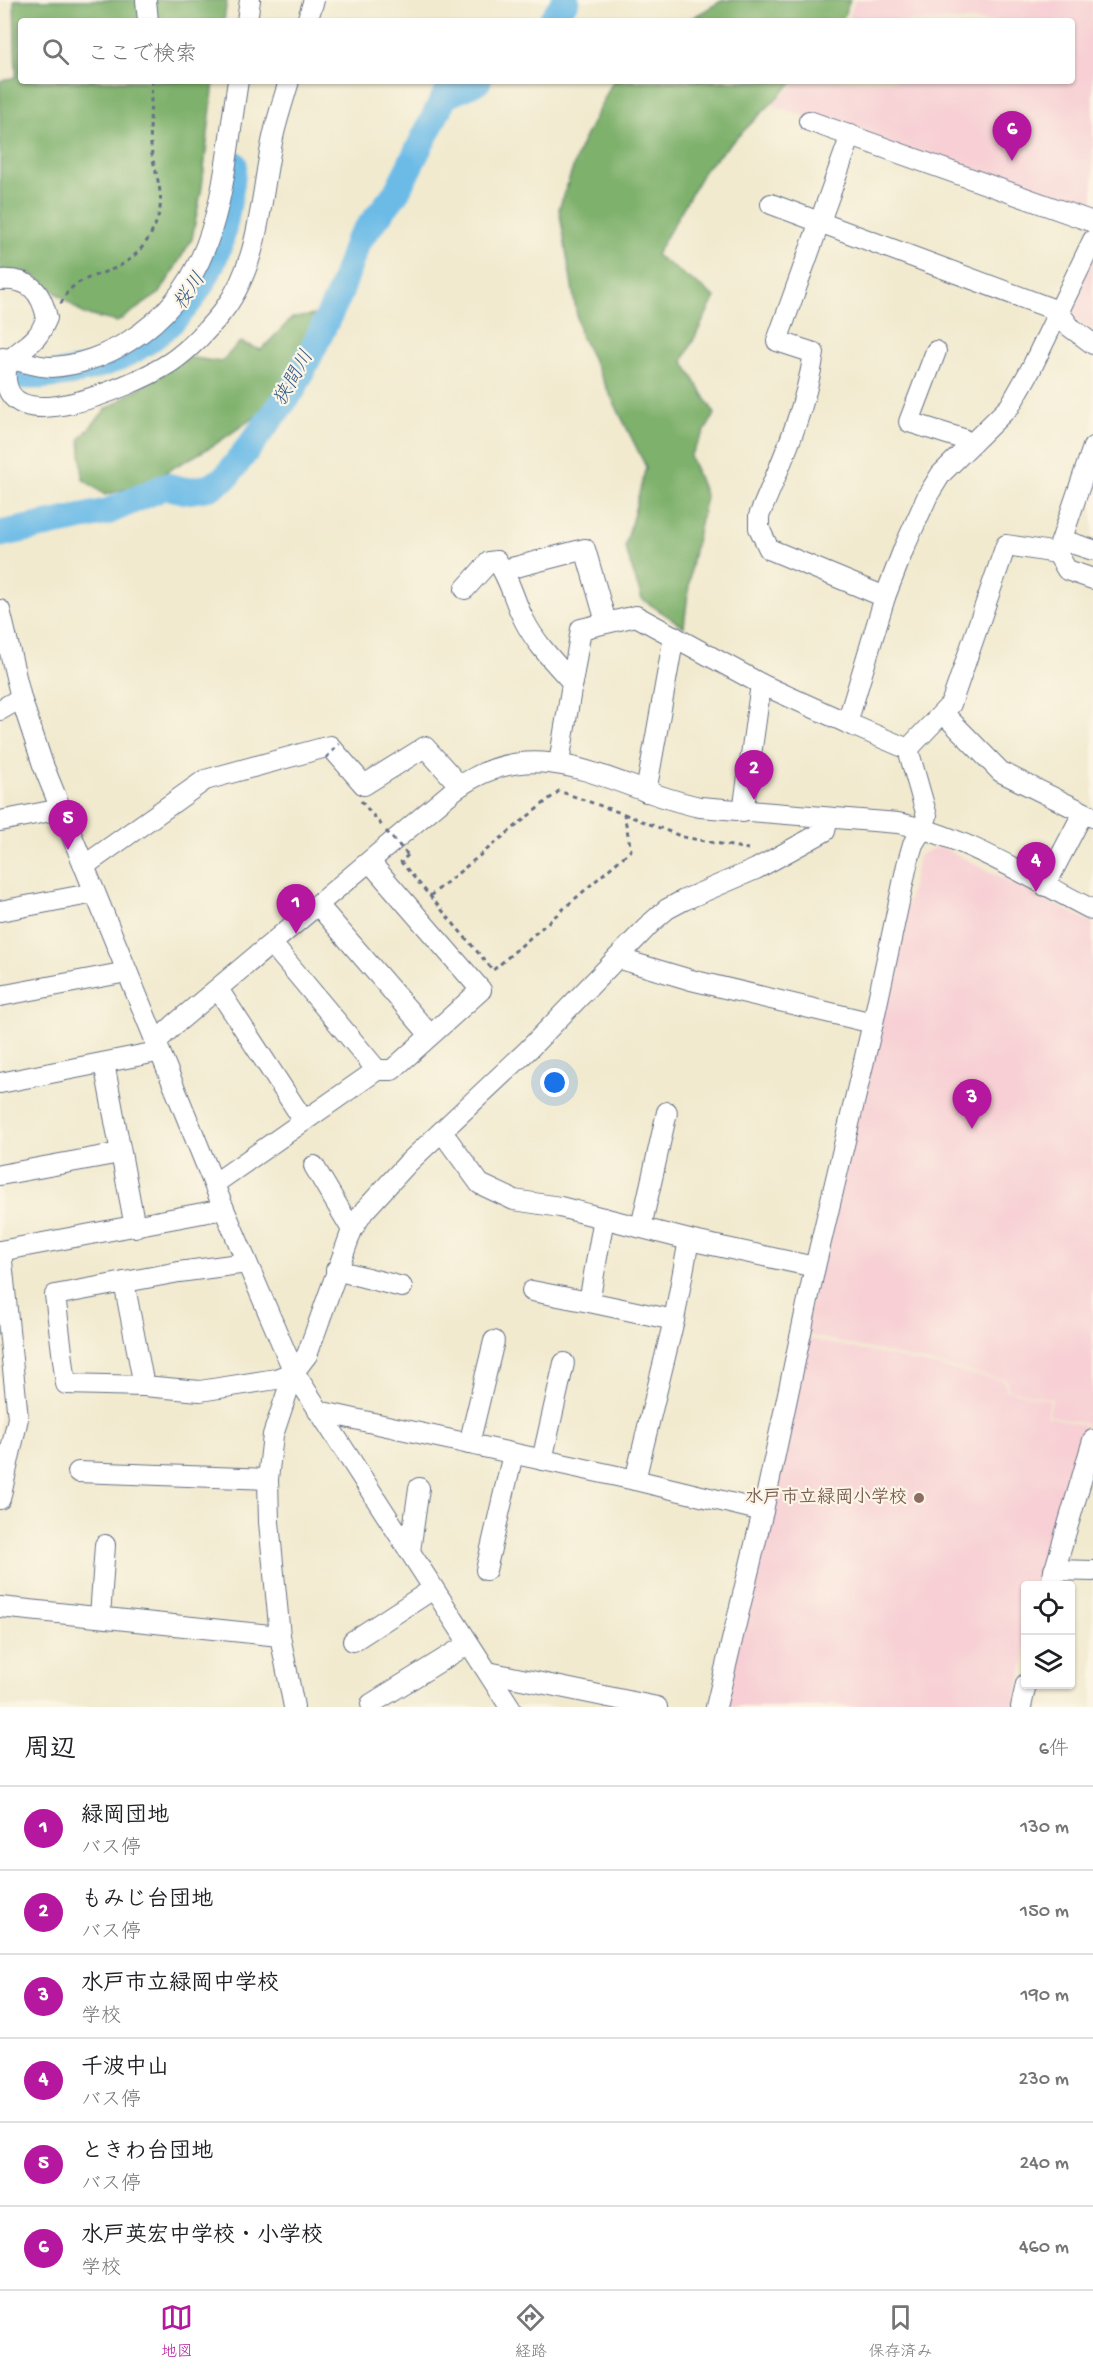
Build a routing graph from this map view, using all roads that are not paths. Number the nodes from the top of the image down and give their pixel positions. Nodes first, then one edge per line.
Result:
1 (146, 0) edge
2 (250, 0) edge
3 (314, 0) edge
4 (148, 18) edge
5 (247, 18) edge
6 (308, 18) edge
7 (237, 84) edge
8 (288, 84) edge
9 (809, 121) dead end
10 (851, 135) junction
11 (771, 204) dead end
12 (1093, 222) edge
13 (819, 223) junction
14 (1093, 240) edge
15 (0, 280) edge
16 (1058, 311) junction
17 (1093, 344) edge
18 (936, 351) dead end
19 (6, 368) edge
20 (967, 447) junction
21 (1093, 447) edge
22 (1060, 547) junction
23 (1093, 550) edge
24 (504, 570) junction
25 (1093, 579) edge
26 (465, 589) dead end
27 (885, 597) junction
28 (0, 610) edge
29 (606, 622) junction
30 (674, 636) junction
31 (573, 683) junction
32 (761, 684) junction
33 (21, 698) junction
34 (0, 710) edge
35 (943, 713) junction
36 (847, 723) junction
37 (908, 749) junction
38 (559, 763) junction
39 (460, 786) junction
40 (646, 792) junction
41 (60, 809) junction
42 (743, 813) junction
43 (1088, 815) edge
44 (828, 818) junction
45 (0, 821) edge
46 (923, 828) junction
47 (370, 862) junction
48 (84, 866) junction
49 (1045, 886) junction
50 (95, 893) junction
51 (318, 905) junction
52 (1093, 910) edge
53 (0, 911) edge
54 (272, 944) junction
55 (617, 958) junction
56 (127, 972) junction
57 (218, 989) junction
58 (0, 996) edge
59 (873, 1023) junction
60 (430, 1035) junction
61 (157, 1041) junction
62 (104, 1063) junction
63 (377, 1070) junction
64 (0, 1083) edge
65 (667, 1113) dead end
66 (304, 1121) junction
67 (442, 1132) junction
68 (120, 1153) junction
69 (314, 1166) dead end
70 (0, 1175) edge
71 (214, 1184) junction
72 (224, 1209) junction
73 (604, 1218) junction
74 (135, 1227) junction
75 (640, 1227) junction
76 (352, 1230) junction
77 (689, 1240) junction
78 (1, 1251) edge
79 (247, 1263) junction
80 (815, 1267) junction
81 (336, 1270) junction
82 (124, 1282) junction
83 (402, 1287) dead end
84 (532, 1291) dead end
85 (589, 1302) junction
86 (674, 1320) junction
87 (494, 1341) dead end
88 (564, 1363) dead end
89 (294, 1372) junction
90 (144, 1386) junction
91 (318, 1411) junction
92 (1093, 1440) edge
93 (469, 1444) junction
94 (513, 1454) junction
95 (542, 1460) junction
96 (78, 1472) dead end
97 (268, 1479) junction
98 (635, 1480) junction
99 (419, 1488) dead end
100 (0, 1499) edge
101 (763, 1511) junction
102 (105, 1545) dead end
103 (410, 1551) junction
104 (486, 1570) dead end
105 (1093, 1571) edge
106 (1052, 1578) edge
107 (433, 1588) junction
108 (0, 1607) edge
109 (100, 1617) junction
110 (280, 1635) junction
111 (353, 1641) dead end
112 (468, 1644) junction
113 (488, 1672) junction
114 (1025, 1689) edge
115 (371, 1704) dead end
116 (294, 1707) edge
117 (510, 1707) edge
118 (657, 1707) edge
119 (716, 1707) edge
120 (1021, 1707) edge

1 - 4 street
2 - 5 street
3 - 6 street
7 - 19 street
8 - 19 street
9 - 10 street
10 - 12 street
10 - 13 street
11 - 13 street
13 - 16 street
13 - 27 street
14 - 16 street
15 - 19 street
16 - 17 street
16 - 20 street
18 - 20 street
20 - 27 street
21 - 22 street
22 - 23 street
22 - 25 street
22 - 35 street
24 - 26 street
24 - 29 street
24 - 31 street
27 - 36 street
28 - 33 street
29 - 30 street
29 - 31 street
30 - 32 street
30 - 40 street
31 - 38 street
32 - 36 street
32 - 42 street
33 - 34 street
33 - 41 street
35 - 37 street
35 - 43 street
36 - 37 street
37 - 46 street
38 - 39 street
38 - 40 street
39 - 47 street
39 - 48 street
40 - 42 street
41 - 45 street
41 - 48 street
42 - 44 street
43 - 49 street
44 - 46 street
44 - 55 street
46 - 49 street
46 - 59 street
47 - 51 street
47 - 60 street
48 - 50 street
49 - 52 street
50 - 53 street
50 - 56 street
51 - 54 street
51 - 60 street
54 - 57 street
54 - 63 street
55 - 59 street
55 - 67 street
56 - 58 street
56 - 61 street
57 - 61 street
57 - 66 street
59 - 80 street
60 - 63 street
61 - 62 street
61 - 71 street
62 - 64 street
62 - 68 street
63 - 66 street
65 - 75 street
66 - 71 street
67 - 73 street
67 - 76 street
68 - 70 street
68 - 74 street
69 - 76 street
71 - 72 street
72 - 74 street
72 - 79 street
73 - 75 street
73 - 85 street
74 - 78 street
75 - 77 street
76 - 81 street
77 - 80 street
77 - 86 street
78 - 100 street
79 - 82 street
79 - 89 street
80 - 101 street
81 - 83 street
81 - 89 street
82 - 90 street
82 - 90 street
84 - 85 street
85 - 86 street
86 - 98 street
87 - 93 street
88 - 95 street
89 - 90 street
89 - 91 street
89 - 97 street
91 - 93 street
91 - 103 street
92 - 106 street
93 - 94 street
94 - 95 street
94 - 104 street
95 - 98 street
96 - 97 street
97 - 110 street
98 - 101 street
99 - 103 street
101 - 119 street
102 - 109 street
103 - 107 street
105 - 106 street
107 - 111 street
107 - 112 street
108 - 109 street
109 - 110 street
110 - 116 street
112 - 113 street
112 - 115 street
113 - 117 street
113 - 118 street
114 - 120 street

